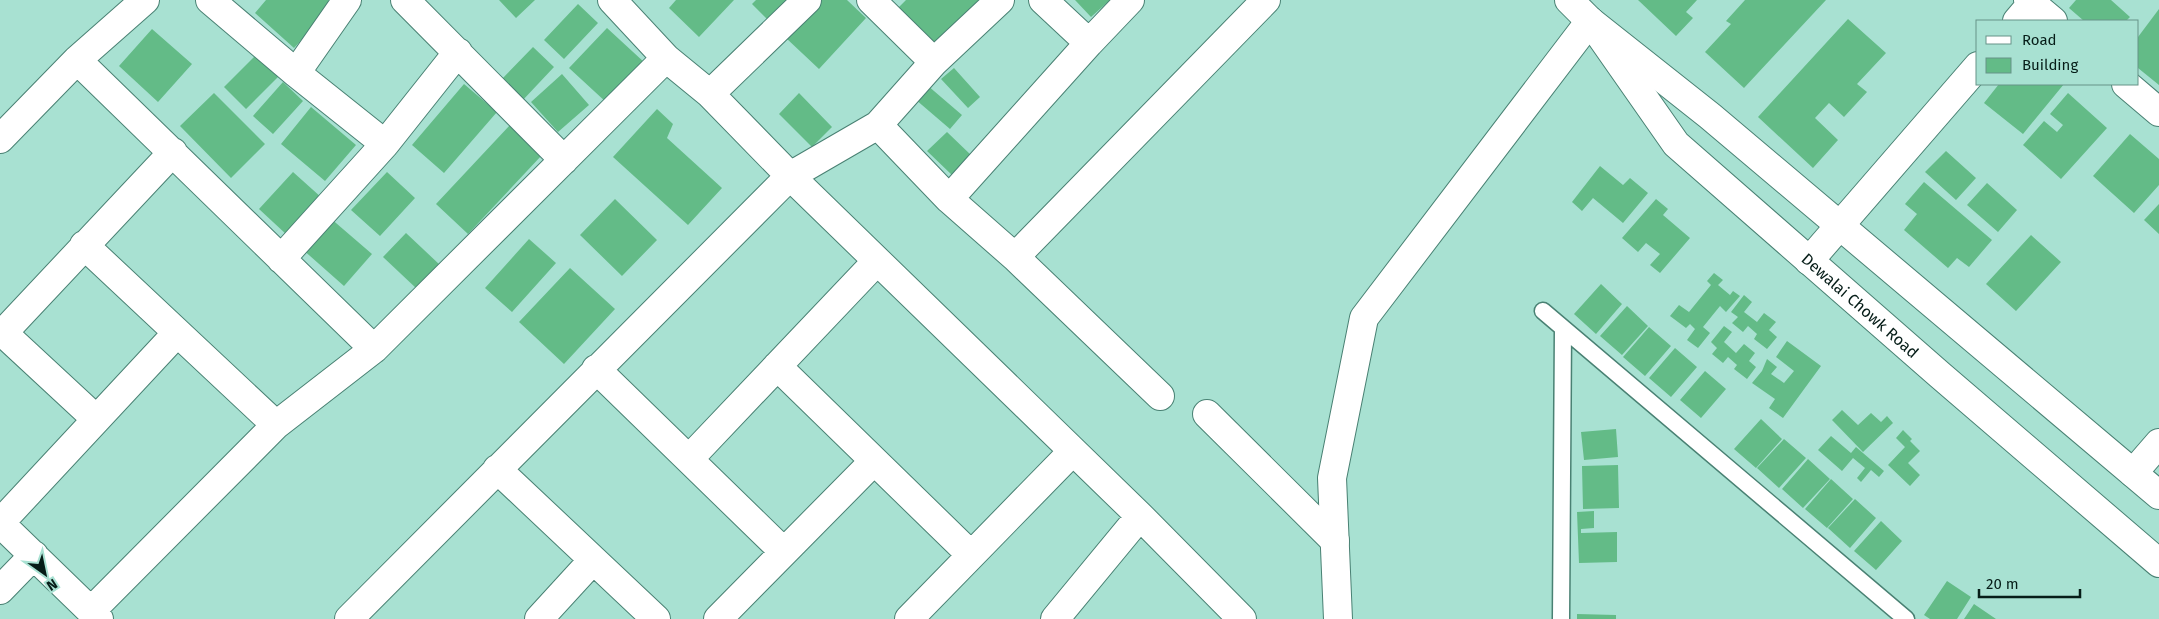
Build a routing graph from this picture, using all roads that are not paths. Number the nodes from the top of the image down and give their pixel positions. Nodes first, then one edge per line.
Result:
1 (145, 0) edge
2 (210, 0) edge
3 (347, 0) edge
4 (405, 0) edge
5 (807, 0) edge
6 (870, 0) edge
7 (1000, 0) edge
8 (1043, 0) edge
9 (1130, 0) edge
10 (1266, 0) edge
11 (1569, 0) edge
12 (625, 4) edge
13 (2028, 6) edge
14 (2051, 20) edge
15 (1590, 21) junction
16 (1089, 43) junction
17 (458, 52) junction
18 (666, 58) junction
19 (77, 60) junction
20 (934, 62) junction
21 (1976, 68) edge
22 (296, 73) junction
23 (2127, 85) edge
24 (710, 94) junction
25 (2159, 112) edge
26 (878, 125) junction
27 (0, 139) edge
28 (385, 144) junction
29 (173, 152) junction
30 (564, 160) junction
31 (790, 176) junction
32 (949, 199) junction
33 (1840, 225) junction
34 (84, 245) junction
35 (1015, 257) junction
36 (281, 259) junction
37 (877, 261) junction
38 (1809, 261) junction
39 (1543, 311) dead end
40 (1563, 328) junction
41 (1, 332) edge
42 (178, 332) junction
43 (374, 349) junction
44 (777, 366) junction
45 (596, 369) junction
46 (1160, 396) dead end
47 (1207, 414) dead end
48 (96, 420) junction
49 (276, 425) junction
50 (2159, 443) edge
51 (1073, 451) junction
52 (688, 459) junction
53 (874, 461) junction
54 (497, 468) junction
55 (2133, 473) junction
56 (2159, 495) edge
57 (1140, 516) junction
58 (0, 523) edge
59 (1335, 541) junction
60 (784, 552) junction
61 (34, 555) junction
62 (971, 555) junction
63 (593, 560) junction
64 (2159, 563) edge
65 (0, 590) edge
66 (95, 615) edge
67 (1059, 617) edge
68 (349, 619) edge
69 (539, 619) edge
70 (656, 619) edge
71 (718, 619) edge
72 (909, 619) edge
73 (1242, 619) edge
74 (1338, 619) edge
75 (1561, 619) edge
76 (1906, 619) edge

1 - 19 street
2 - 22 street
3 - 22 street
4 - 17 street
5 - 24 street
6 - 20 street
7 - 20 street
8 - 16 street
9 - 16 street
10 - 35 street
11 - 15 street, Dewalai Chowk Road
12 - 18 street
13 - 14 street
15 - 33 street, Dewalai Chowk Road
15 - 38 street, Dewalai Chowk Road
15 - 59 street
16 - 32 street
17 - 28 street
17 - 30 street
18 - 24 street
18 - 30 street
19 - 27 street
19 - 29 street
20 - 26 street
21 - 33 street
22 - 28 street
23 - 25 street
24 - 31 street
26 - 31 street
26 - 32 street
28 - 36 street
29 - 34 street
29 - 36 street
30 - 43 street
31 - 37 street
31 - 45 street
32 - 35 street
33 - 38 street
33 - 55 street, Dewalai Chowk Road
34 - 41 street
34 - 42 street
35 - 46 street
36 - 43 street
37 - 44 street
37 - 51 street
38 - 64 street, Dewalai Chowk Road
39 - 40 lane
40 - 75 lane
40 - 76 lane
41 - 48 street
42 - 48 street
42 - 49 street
43 - 49 street
44 - 52 street
44 - 53 street
45 - 52 street
45 - 54 street
47 - 59 street
48 - 58 street
49 - 66 street
50 - 55 street
51 - 57 street
51 - 62 street
52 - 60 street
53 - 60 street
53 - 62 street
54 - 63 street
54 - 68 street
55 - 56 street, Dewalai Chowk Road
57 - 67 street
57 - 73 street
58 - 61 street
59 - 74 street
60 - 71 street
61 - 65 street
61 - 66 street
62 - 72 street
63 - 69 street
63 - 70 street

